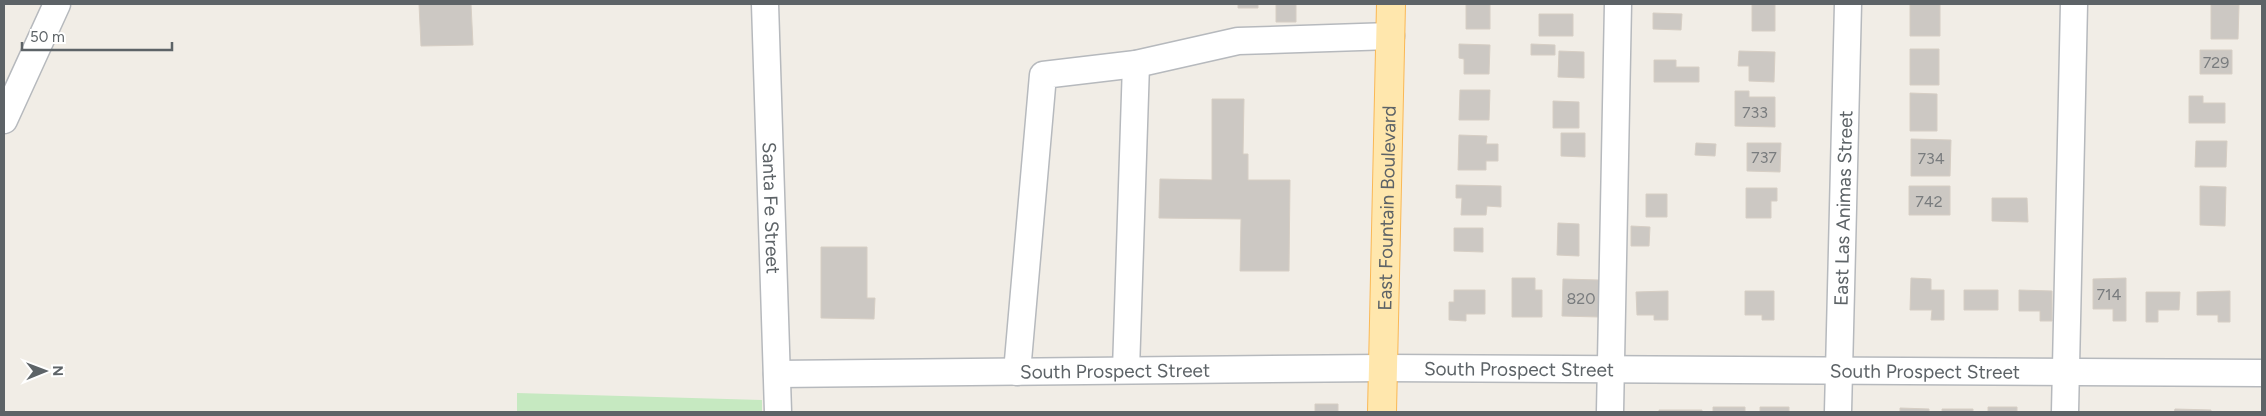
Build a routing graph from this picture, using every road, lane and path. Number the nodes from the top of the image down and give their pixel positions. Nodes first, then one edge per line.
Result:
1 (57, 4) edge
2 (765, 4) edge
3 (1392, 4) edge
4 (1618, 4) edge
5 (1848, 4) edge
6 (2074, 4) edge
7 (1391, 36) junction
8 (1136, 64) junction
9 (4, 120) edge
10 (1382, 368) junction
11 (1611, 368) junction
12 (1126, 370) junction
13 (1840, 370) junction
14 (1017, 372) junction
15 (2066, 372) junction
16 (2262, 373) edge
17 (778, 374) junction
18 (778, 412) edge
19 (1382, 412) edge
20 (1610, 412) edge
21 (1838, 412) edge
22 (2065, 412) edge

1 - 9 street
2 - 17 street, Santa Fe Street
3 - 7 main road, East Fountain Boulevard
4 - 11 street
5 - 13 street, East Las Animas Street
6 - 15 street
7 - 8 street
7 - 10 main road, East Fountain Boulevard
8 - 12 street
8 - 14 street
10 - 11 street, South Prospect Street
10 - 12 street, South Prospect Street
10 - 19 main road, East Fountain Boulevard
11 - 13 street, South Prospect Street
11 - 20 street
12 - 14 street, South Prospect Street
13 - 15 street, South Prospect Street
13 - 21 street, East Las Animas Street
14 - 17 street, South Prospect Street
15 - 16 street, South Prospect Street
15 - 22 street
17 - 18 street, Santa Fe Street

